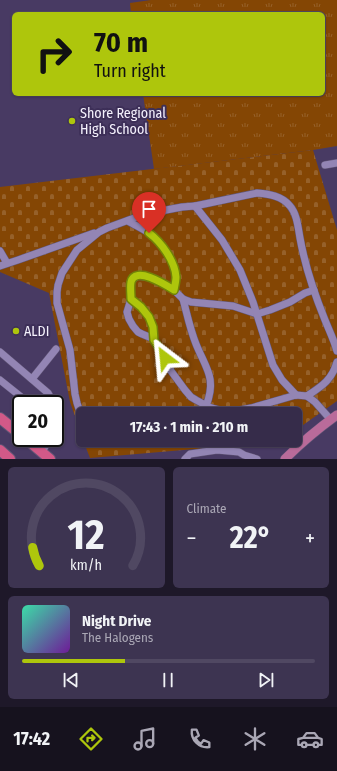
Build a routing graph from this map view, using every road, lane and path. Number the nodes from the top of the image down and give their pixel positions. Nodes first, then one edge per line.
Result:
1 (337, 163) edge
2 (325, 165) dead end
3 (195, 206) junction
4 (128, 221) junction
5 (99, 232) junction
6 (72, 241) junction
7 (77, 250) junction
8 (0, 251) edge
9 (4, 264) edge
10 (174, 290) junction
11 (314, 290) junction
12 (131, 299) junction
13 (183, 299) junction
14 (257, 314) junction
15 (154, 340) junction
16 (56, 349) dead end
17 (337, 351) edge
18 (0, 352) edge
19 (337, 362) edge
20 (32, 379) junction
21 (0, 380) edge
22 (19, 395) edge
23 (49, 395) edge
24 (296, 395) junction
25 (307, 396) junction
26 (78, 407) edge
27 (209, 407) joint
28 (253, 407) edge
29 (334, 417) edge
30 (0, 418) edge
31 (12, 428) edge
32 (36, 447) edge
33 (38, 449) joint
34 (0, 450) edge
35 (245, 458) edge
36 (10, 459) edge
37 (50, 459) edge
38 (185, 459) edge
39 (257, 459) edge
40 (285, 459) edge

1 - 2 lane
3 - 4 lane
3 - 11 lane
3 - 14 lane
4 - 5 lane
4 - 10 lane
5 - 6 lane
5 - 7 lane
6 - 7 lane
6 - 9 lane
7 - 26 lane
8 - 9 lane
10 - 12 lane
10 - 13 lane
11 - 14 lane
11 - 17 lane
12 - 15 lane
12 - 15 lane
13 - 14 lane
13 - 27 lane
14 - 24 lane
15 - 27 lane
16 - 20 lane
18 - 20 lane
19 - 25 lane
20 - 23 lane
21 - 22 lane
24 - 25 lane
24 - 28 lane
25 - 29 lane
29 - 40 main road
30 - 31 highway
32 - 33 highway
33 - 37 highway
34 - 36 highway
35 - 38 lane
35 - 39 lane

